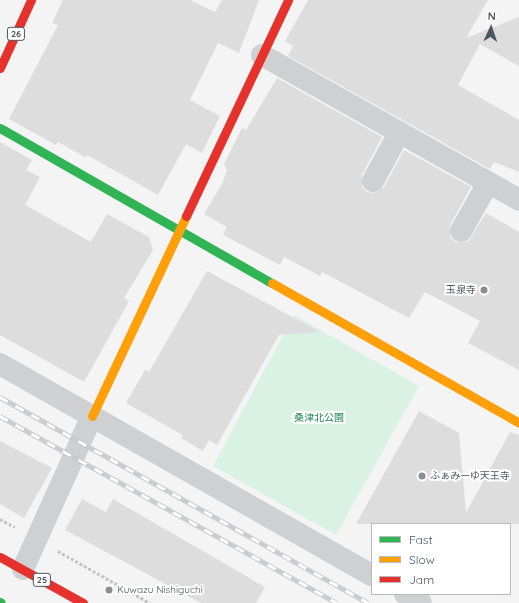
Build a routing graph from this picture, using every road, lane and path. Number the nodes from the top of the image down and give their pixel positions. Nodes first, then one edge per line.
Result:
1 (31, 0) edge
2 (288, 0) edge
3 (262, 56) junction
4 (0, 68) edge
5 (0, 128) edge
6 (399, 133) junction
7 (373, 181) dead end
8 (488, 183) junction
9 (519, 200) edge
10 (461, 231) dead end
11 (178, 232) junction
12 (0, 364) edge
13 (92, 416) junction
14 (519, 423) edge
15 (0, 519) edge
16 (36, 539) junction
17 (0, 557) edge
18 (23, 569) junction
19 (371, 574) edge
20 (407, 595) edge
21 (83, 603) edge
22 (150, 603) edge
23 (421, 603) edge

1 - 4 main road, 26
2 - 3 main road
3 - 6 street
3 - 11 main road
5 - 11 main road
6 - 7 street
6 - 8 street
8 - 9 street
8 - 10 street
11 - 13 main road
11 - 14 main road
12 - 13 street
13 - 16 street
13 - 19 street
15 - 16 path
16 - 18 street
16 - 22 path
17 - 18 main road, 25
18 - 21 main road, 25
20 - 23 street

